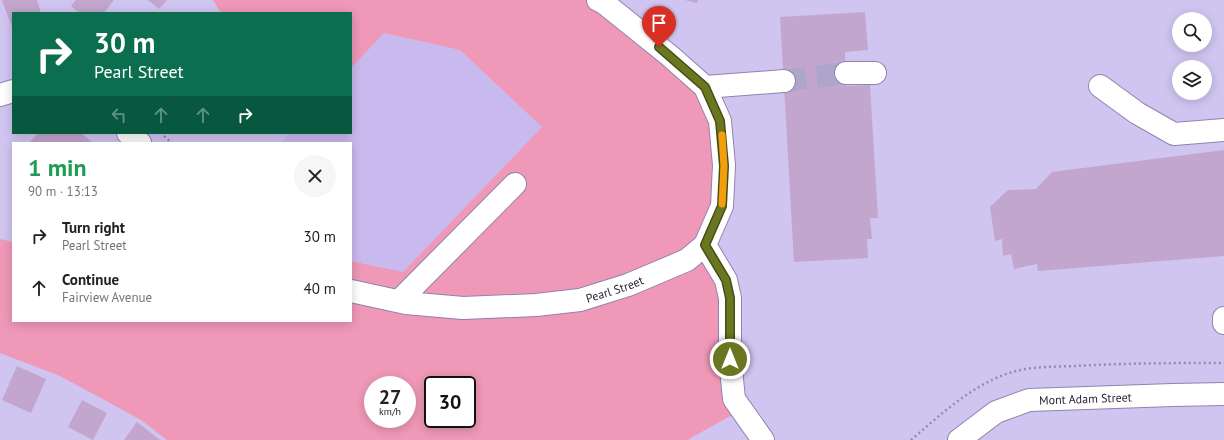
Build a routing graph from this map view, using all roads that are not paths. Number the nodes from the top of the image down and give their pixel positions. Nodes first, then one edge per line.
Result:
1 (598, 0) edge
2 (846, 73) tunnel mouth
3 (875, 73) dead end
4 (784, 81) tunnel mouth
5 (1100, 86) dead end
6 (705, 87) junction
7 (12, 91) edge
8 (0, 95) edge
9 (1224, 130) edge
10 (129, 134) edge
11 (139, 142) edge
12 (515, 184) dead end
13 (705, 245) junction
14 (352, 291) edge
15 (399, 301) junction
16 (1224, 318) edge
17 (1224, 323) edge
18 (1224, 394) edge
19 (763, 440) edge
20 (959, 440) edge

1 - 6 street
2 - 3 street
4 - 6 street
5 - 9 street
6 - 13 street, Pearl Street
7 - 8 street
10 - 11 street
12 - 15 street
13 - 15 street, Pearl Street
13 - 19 street
14 - 15 street, Pearl Street
16 - 17 street
18 - 20 street, Mont Adam Street

